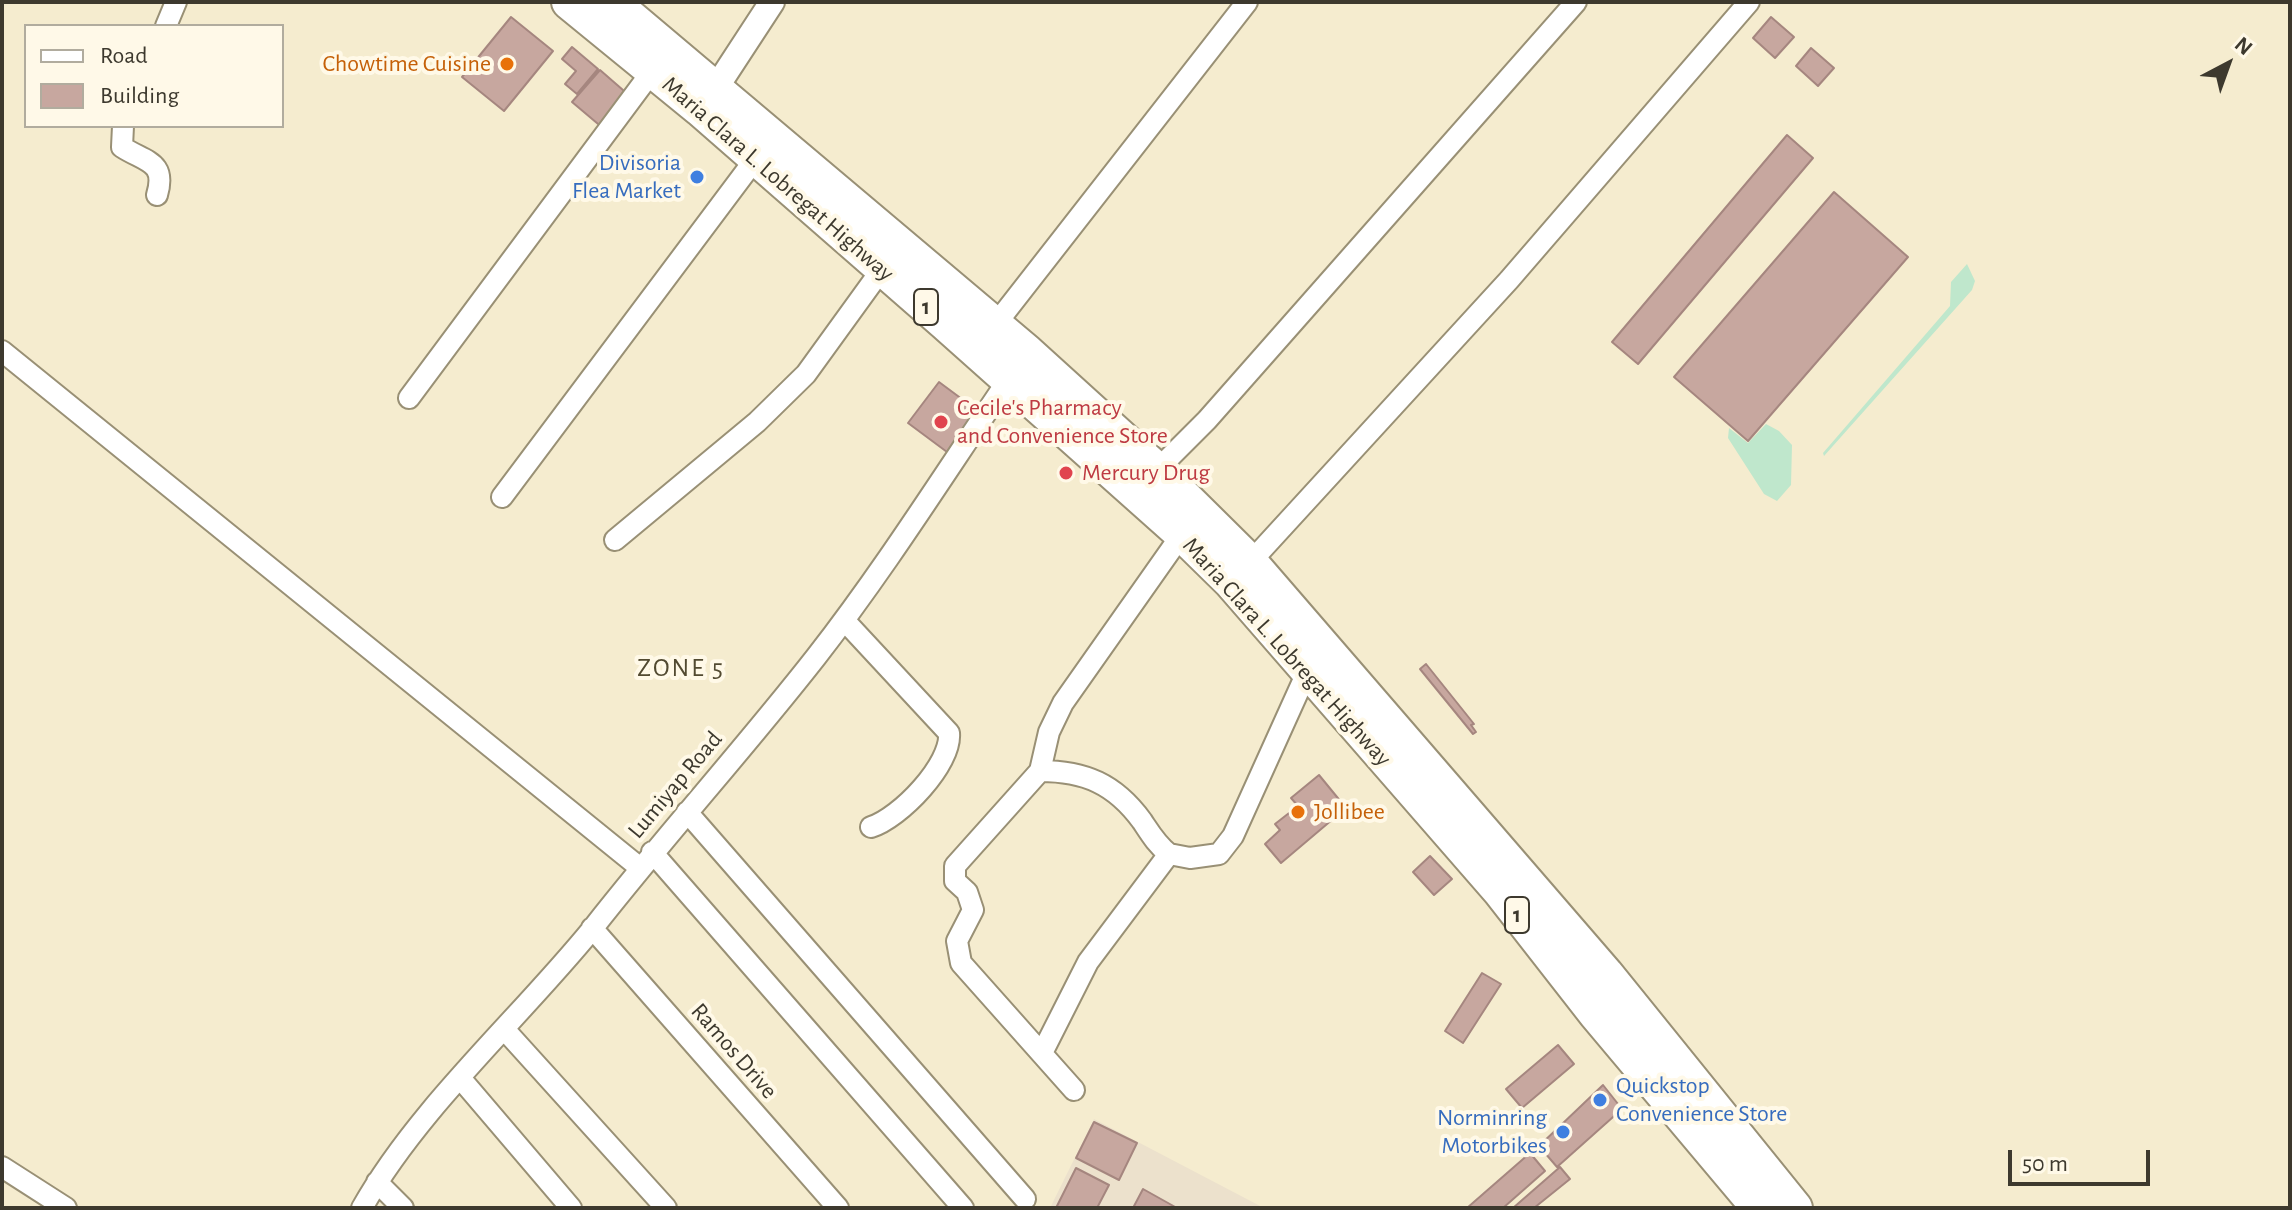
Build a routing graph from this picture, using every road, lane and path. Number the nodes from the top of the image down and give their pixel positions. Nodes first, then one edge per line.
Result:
1 (176, 2) edge
2 (569, 2) edge
3 (612, 2) edge
4 (772, 2) edge
5 (1247, 2) edge
6 (1576, 2) edge
7 (1749, 2) edge
8 (167, 24) edge
9 (653, 70) junction
10 (709, 99) junction
11 (123, 128) edge
12 (756, 158) junction
13 (157, 195) dead end
14 (882, 269) junction
15 (995, 325) junction
16 (2, 351) edge
17 (1018, 366) junction
18 (409, 398) dead end
19 (1157, 470) junction
20 (502, 497) dead end
21 (1182, 534) junction
22 (615, 540) dead end
23 (1240, 572) junction
24 (844, 620) junction
25 (1308, 670) junction
26 (1040, 771) junction
27 (687, 812) junction
28 (871, 827) dead end
29 (1169, 854) junction
30 (645, 860) junction
31 (592, 928) junction
32 (504, 1029) junction
33 (1042, 1053) junction
34 (461, 1079) junction
35 (1074, 1090) dead end
36 (2, 1167) edge
37 (377, 1182) junction
38 (1025, 1199) dead end
39 (1794, 1207) edge
40 (66, 1208) edge
41 (362, 1208) edge
42 (403, 1208) edge
43 (571, 1208) edge
44 (666, 1208) edge
45 (838, 1208) edge
46 (963, 1208) edge
47 (1759, 1208) edge

1 - 8 street
2 - 9 highway, Maria Clara L. Lobregat Highway / 1
3 - 10 highway, Maria Clara L. Lobregat Highway / 1
4 - 10 street
5 - 15 street
6 - 19 street
7 - 23 street
9 - 10 highway, Maria Clara L. Lobregat Highway / 1
9 - 18 street
10 - 12 highway, Maria Clara L. Lobregat Highway / 1
10 - 15 highway, Maria Clara L. Lobregat Highway / 1
11 - 13 street
12 - 14 highway, Maria Clara L. Lobregat Highway / 1
12 - 20 street
14 - 17 highway, Maria Clara L. Lobregat Highway / 1
14 - 22 street
15 - 17 highway, Maria Clara L. Lobregat Highway / 1
16 - 30 street
17 - 19 highway, Maria Clara L. Lobregat Highway / 1
17 - 21 highway, Maria Clara L. Lobregat Highway / 1
17 - 24 street, Lumiyap Road
19 - 23 highway, Maria Clara L. Lobregat Highway / 1
21 - 23 highway, Maria Clara L. Lobregat Highway / 1
21 - 26 street
23 - 25 highway, Maria Clara L. Lobregat Highway / 1
23 - 39 highway, Maria Clara L. Lobregat Highway / 1
24 - 27 street, Lumiyap Road
24 - 28 street
25 - 29 street
25 - 47 highway, Maria Clara L. Lobregat Highway / 1
26 - 29 street
26 - 33 street
27 - 30 street, Lumiyap Road
27 - 38 street
29 - 33 street
30 - 31 street, Lumiyap Road
30 - 46 street
31 - 32 street, Lumiyap Road
31 - 45 street, Ramos Drive
32 - 34 street, Lumiyap Road
32 - 44 street
33 - 35 street
34 - 37 street, Lumiyap Road
34 - 43 street
36 - 40 street
37 - 41 street, Lumiyap Road
37 - 42 street

